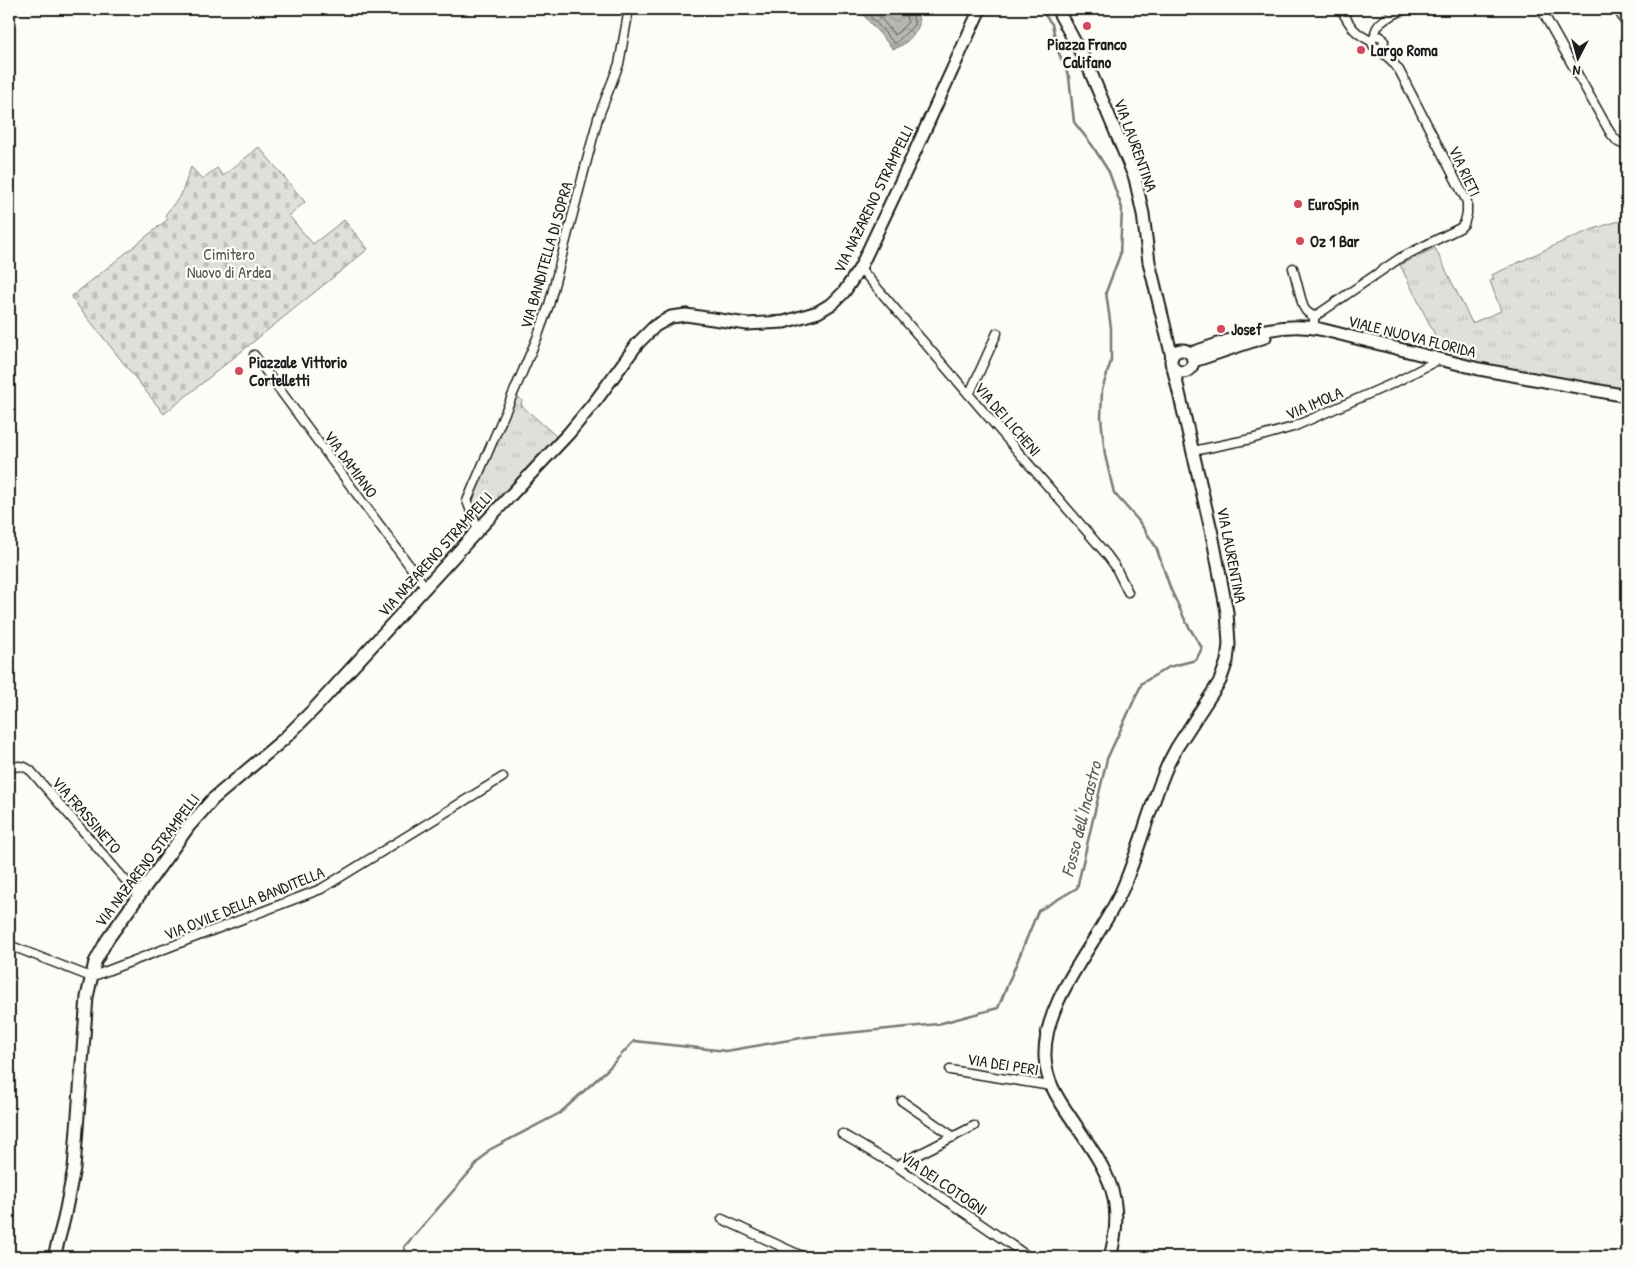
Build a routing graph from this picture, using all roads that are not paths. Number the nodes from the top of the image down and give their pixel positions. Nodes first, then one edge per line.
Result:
1 (628, 9) edge
2 (980, 9) edge
3 (1058, 9) edge
4 (1341, 9) edge
5 (1406, 9) edge
6 (1541, 9) edge
7 (1618, 9) edge
8 (1627, 26) edge
9 (1373, 38) junction
10 (1627, 146) edge
11 (860, 268) junction
12 (1293, 268) dead end
13 (1314, 323) junction
14 (1165, 330) junction
15 (996, 332) dead end
16 (254, 355) dead end
17 (1190, 358) junction
18 (1172, 362) junction
19 (1434, 362) junction
20 (969, 395) junction
21 (1627, 396) edge
22 (1627, 403) edge
23 (1189, 435) junction
24 (1193, 451) junction
25 (478, 530) junction
26 (426, 588) junction
27 (1128, 592) dead end
28 (9, 770) edge
29 (503, 777) dead end
30 (139, 896) junction
31 (9, 945) edge
32 (91, 977) junction
33 (950, 1070) dead end
34 (1051, 1086) junction
35 (902, 1101) dead end
36 (974, 1126) dead end
37 (842, 1134) dead end
38 (954, 1137) junction
39 (896, 1166) junction
40 (722, 1219) dead end
41 (54, 1257) edge
42 (804, 1257) edge
43 (1028, 1257) edge
44 (1110, 1257) edge

1 - 25 street, VIA BANDITELLA DI SOPRA
2 - 11 street, VIA NAZARENO STRAMPELLI
3 - 14 street, VIA LAURENTINA
4 - 9 street
5 - 9 street
6 - 10 street
7 - 8 street
9 - 13 street, VIA RIETI
11 - 20 street, VIA DEI LICHENI
11 - 25 street, VIA NAZARENO STRAMPELLI
12 - 13 street
13 - 17 street, VIALE NUOVA FLORIDA
13 - 19 street, VIALE NUOVA FLORIDA
14 - 17 street, VIA LAURENTINA
14 - 18 street, VIA LAURENTINA
15 - 20 street
16 - 26 street, VIA DAMIANO
17 - 18 street
17 - 18 street
17 - 19 street, VIALE NUOVA FLORIDA
17 - 23 street, VIA LAURENTINA
18 - 23 street, VIA LAURENTINA
19 - 21 street, VIALE NUOVA FLORIDA
19 - 22 street, VIALE NUOVA FLORIDA
19 - 24 street, VIA IMOLA
20 - 27 street, VIA DEI LICHENI
23 - 24 street, VIA LAURENTINA
24 - 34 street, VIA LAURENTINA
25 - 26 street, VIA NAZARENO STRAMPELLI
26 - 30 street, VIA NAZARENO STRAMPELLI
28 - 30 street, VIA FRASSINETO
29 - 32 street, VIA OVILE DELLA BANDITELLA
30 - 32 street, VIA NAZARENO STRAMPELLI
31 - 32 street
32 - 41 street, VIA NAZARENO STRAMPELLI
33 - 34 street, VIA DEI PERI
34 - 44 street
35 - 38 street
36 - 38 street
37 - 39 street, VIA DEI COTOGNI
38 - 39 street
39 - 43 street, VIA DEI COTOGNI
40 - 42 street

